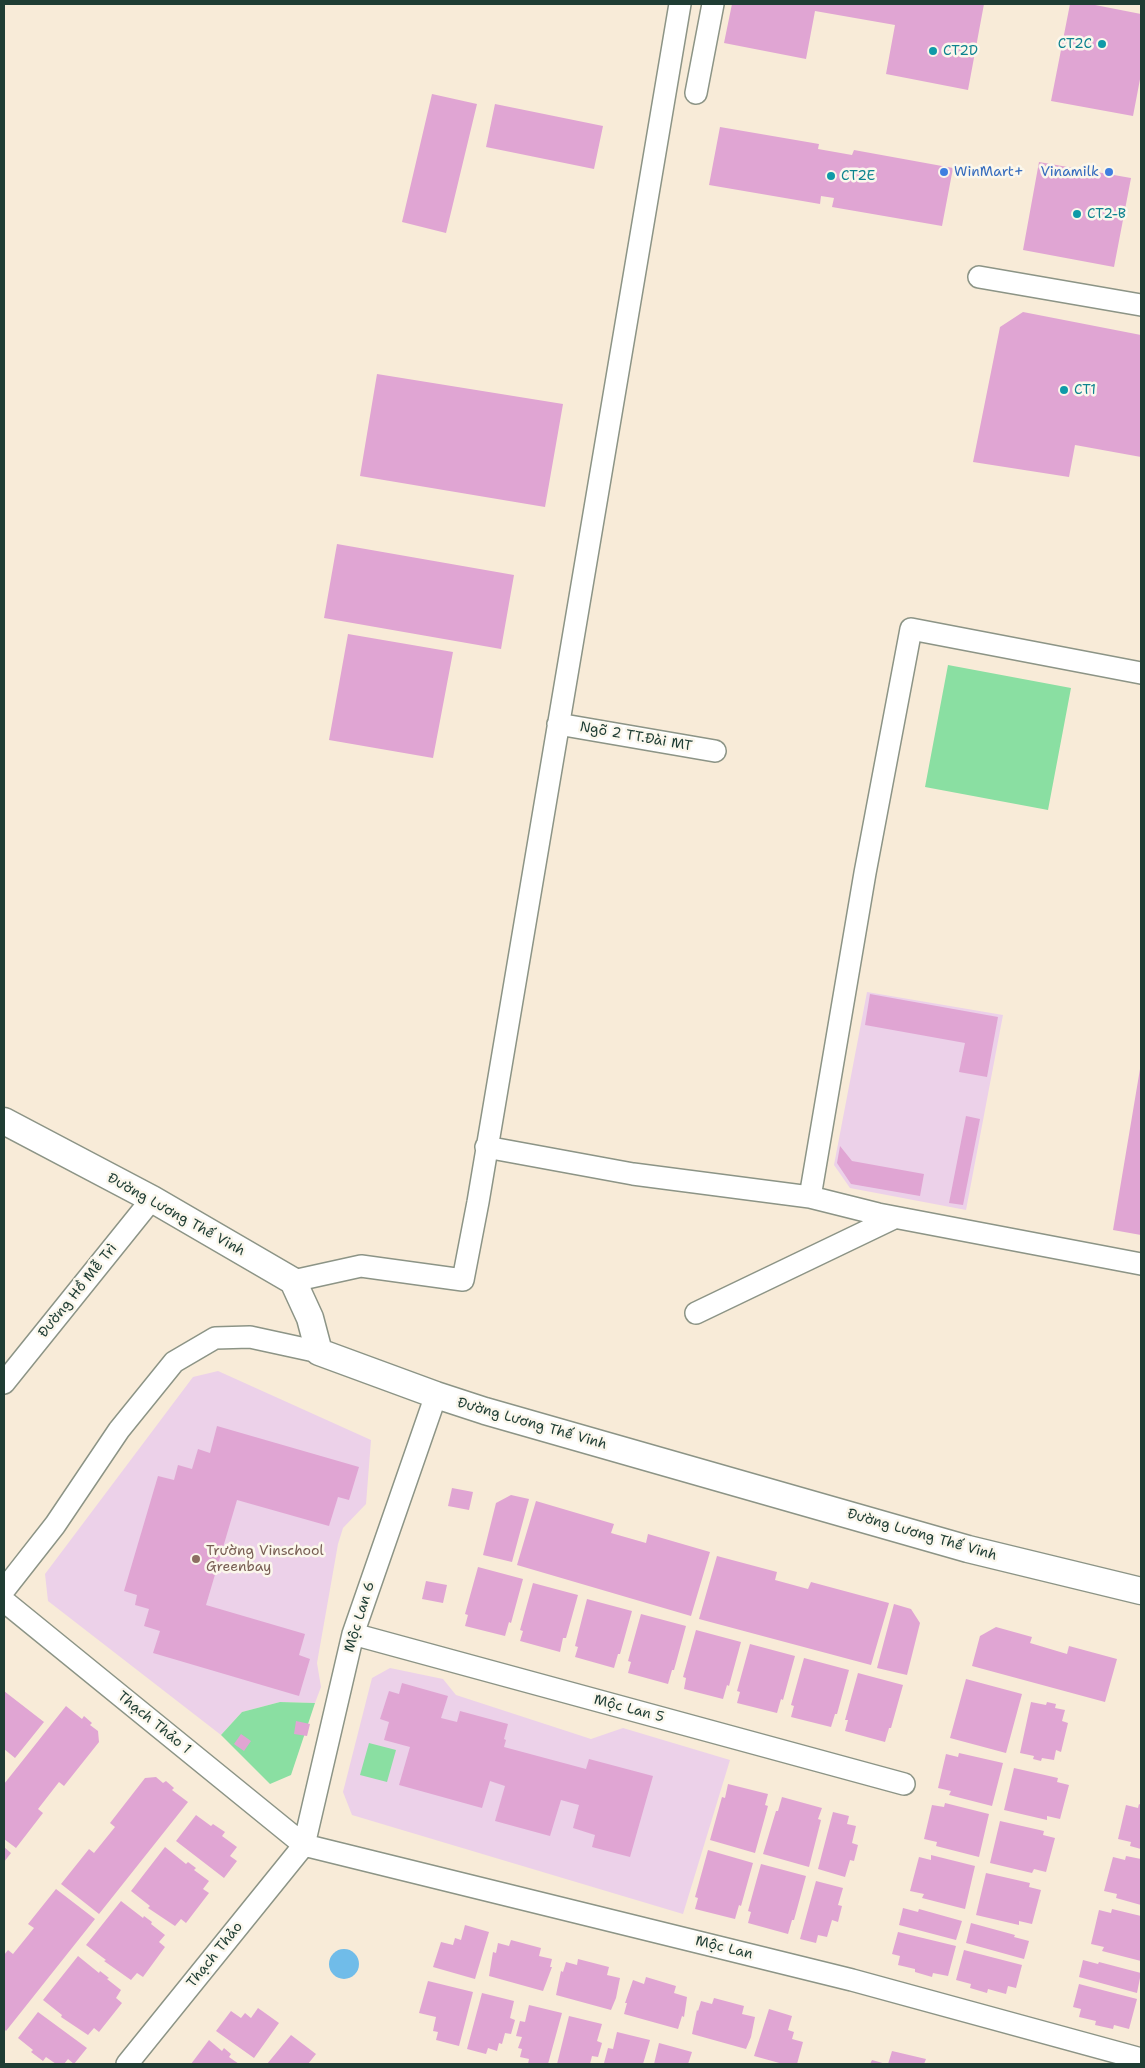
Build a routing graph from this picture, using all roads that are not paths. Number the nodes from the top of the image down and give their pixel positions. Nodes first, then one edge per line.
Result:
1 (680, 4) edge
2 (712, 4) edge
3 (696, 93) dead end
4 (979, 277) dead end
5 (1141, 305) edge
6 (1141, 673) edge
7 (558, 724) junction
8 (715, 751) dead end
9 (4, 1121) edge
10 (486, 1147) junction
11 (810, 1197) junction
12 (152, 1199) junction
13 (894, 1218) junction
14 (1141, 1264) edge
15 (293, 1281) junction
16 (696, 1313) dead end
17 (319, 1352) junction
18 (4, 1382) edge
19 (436, 1395) junction
20 (4, 1590) edge
21 (1141, 1591) edge
22 (4, 1601) edge
23 (353, 1634) junction
24 (904, 1784) dead end
25 (304, 1845) junction
26 (1141, 2059) edge
27 (127, 2064) edge

1 - 7 street
2 - 3 street
4 - 5 street
6 - 11 street
7 - 8 street, Ngõ 2 TT.Đài MT
7 - 10 street
9 - 12 street, Đường Lương Thế Vinh
10 - 11 street
10 - 15 street
11 - 13 street
12 - 15 street, Đường Lương Thế Vinh
12 - 18 street, Đường Hồ Mễ Trì
13 - 14 street
13 - 16 street
15 - 17 street
17 - 19 street, Đường Lương Thế Vinh
17 - 20 street
19 - 21 street, Đường Lương Thế Vinh
19 - 23 street, Mộc Lan 6
22 - 25 street, Thạch Thảo 1
23 - 24 street, Mộc Lan 5
23 - 25 street, Mộc Lan 6
25 - 26 street, Mộc Lan
25 - 27 street, Thạch Thảo

